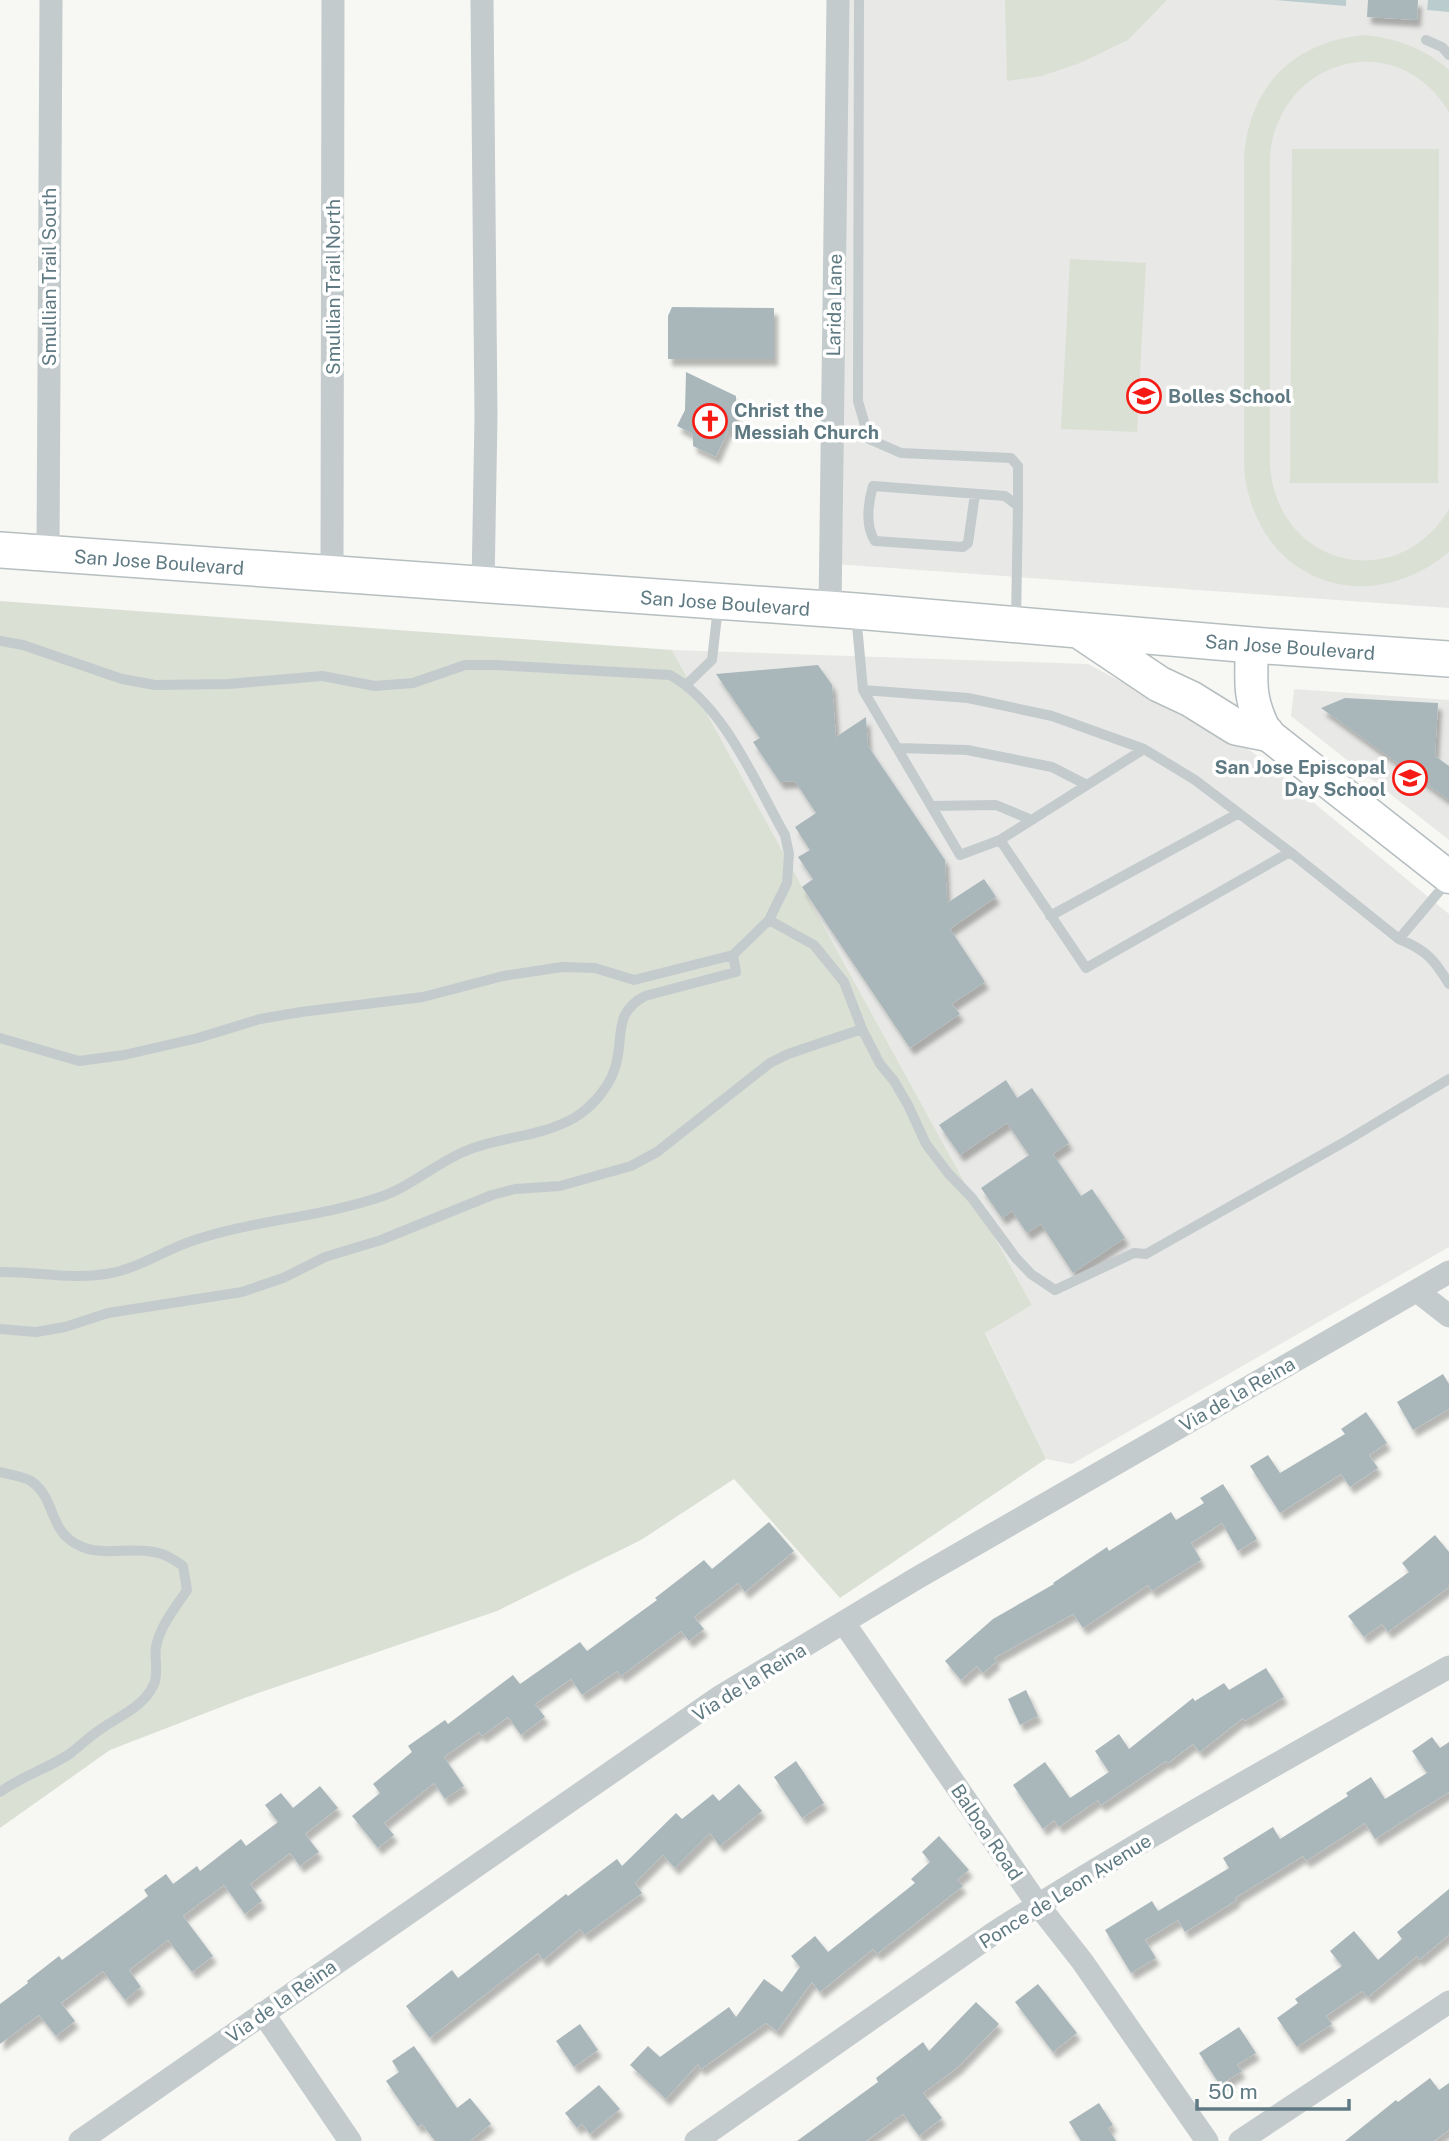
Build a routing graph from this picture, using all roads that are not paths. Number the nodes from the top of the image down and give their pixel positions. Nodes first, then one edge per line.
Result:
1 (51, 0) edge
2 (333, 0) edge
3 (482, 0) edge
4 (838, 0) edge
5 (859, 0) edge
6 (1426, 40) dead end
7 (1449, 55) edge
8 (975, 494) junction
9 (1018, 506) junction
10 (0, 550) edge
11 (48, 553) junction
12 (332, 575) junction
13 (483, 586) junction
14 (719, 603) junction
15 (843, 611) junction
16 (1016, 624) junction
17 (1077, 629) junction
18 (0, 641) edge
19 (1252, 645) junction
20 (1449, 659) edge
21 (687, 684) junction
22 (863, 690) junction
23 (1266, 733) junction
24 (898, 748) junction
25 (1144, 749) junction
26 (1087, 785) junction
27 (932, 806) junction
28 (1239, 813) junction
29 (1032, 820) junction
30 (1000, 840) junction
31 (1290, 852) junction
32 (1449, 878) edge
33 (1050, 916) junction
34 (769, 920) junction
35 (1399, 939) junction
36 (733, 955) junction
37 (686, 967) junction
38 (634, 980) junction
39 (1449, 984) edge
40 (690, 985) junction
41 (634, 1002) junction
42 (862, 1029) junction
43 (0, 1038) edge
44 (1449, 1079) edge
45 (0, 1272) edge
46 (1449, 1272) edge
47 (1416, 1291) junction
48 (1449, 1316) edge
49 (0, 1329) edge
50 (0, 1472) edge
51 (844, 1623) junction
52 (1449, 1667) edge
53 (0, 1792) edge
54 (1038, 1905) junction
55 (1449, 2001) edge
56 (263, 2013) junction
57 (80, 2141) edge
58 (349, 2141) edge
59 (696, 2141) edge
60 (1207, 2141) edge
61 (1240, 2141) edge

1 - 11 street, Smullian Trail South
2 - 12 street, Smullian Trail North
3 - 13 street
4 - 15 street, Larida Lane
5 - 9 lane
6 - 7 lane
8 - 8 lane
8 - 9 lane
9 - 16 lane
10 - 11 main road, San Jose Boulevard
11 - 12 main road, San Jose Boulevard
12 - 13 main road, San Jose Boulevard
13 - 14 main road, San Jose Boulevard
14 - 15 main road, San Jose Boulevard
14 - 21 lane
15 - 16 main road, San Jose Boulevard
15 - 22 lane
16 - 17 main road, San Jose Boulevard
17 - 19 main road, San Jose Boulevard
17 - 23 main road
18 - 21 lane
19 - 20 main road, San Jose Boulevard
19 - 23 main road
21 - 34 lane
22 - 24 lane
22 - 25 lane
23 - 32 main road
24 - 26 lane
24 - 27 lane
25 - 26 lane
25 - 28 lane
26 - 29 lane
27 - 29 lane
27 - 30 lane
28 - 31 lane
28 - 33 lane
29 - 30 lane
30 - 33 lane
31 - 33 lane
31 - 35 lane
32 - 35 lane
34 - 36 lane
34 - 42 lane
35 - 39 lane
36 - 37 lane
36 - 40 lane
37 - 38 lane
37 - 40 lane
38 - 41 lane
38 - 43 lane
40 - 41 lane
41 - 45 lane
42 - 44 lane
42 - 49 lane
46 - 47 street, Via de la Reina
47 - 48 street
47 - 51 street, Via de la Reina
50 - 53 lane
51 - 54 street, Balboa Road
51 - 56 street, Via de la Reina
52 - 54 street, Ponce de Leon Avenue
54 - 59 street, Ponce de Leon Avenue
54 - 60 street, Balboa Road
55 - 61 street
56 - 57 street, Via de la Reina
56 - 58 street

